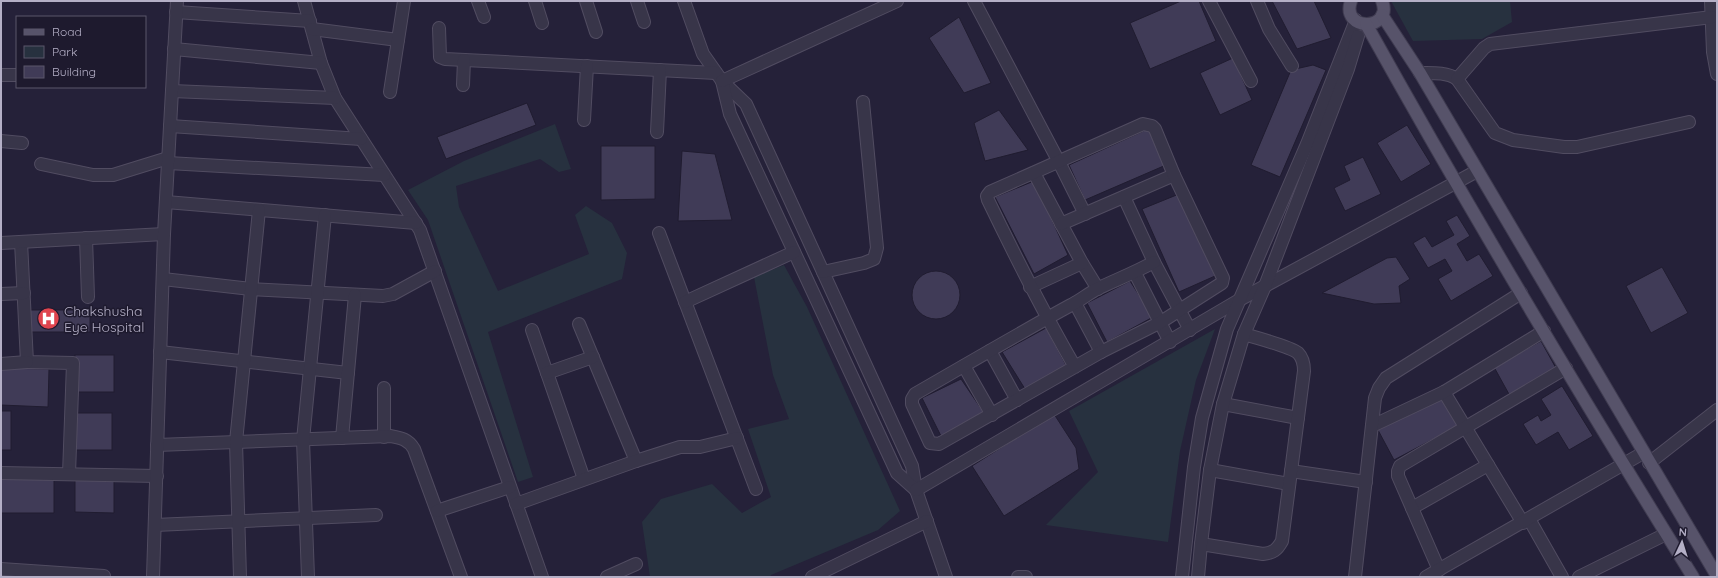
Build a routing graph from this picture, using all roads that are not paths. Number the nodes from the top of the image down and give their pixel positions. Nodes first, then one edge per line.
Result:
1 (304, 1) edge
2 (404, 1) edge
3 (478, 1) edge
4 (535, 1) edge
5 (586, 1) edge
6 (637, 1) edge
7 (684, 1) edge
8 (897, 1) edge
9 (974, 1) edge
10 (1209, 1) edge
11 (1257, 1) edge
12 (1351, 1) edge
13 (1382, 1) edge
14 (1711, 1) edge
15 (177, 6) edge
16 (1382, 15) junction
17 (484, 17) dead end
18 (1712, 17) junction
19 (644, 22) dead end
20 (1361, 23) junction
21 (542, 24) dead end
22 (311, 25) junction
23 (440, 28) dead end
24 (596, 32) dead end
25 (398, 40) junction
26 (174, 49) junction
27 (464, 60) junction
28 (321, 63) junction
29 (587, 66) junction
30 (1292, 66) dead end
31 (660, 70) junction
32 (1420, 73) junction
33 (1717, 74) edge
34 (1, 75) edge
35 (16, 75) edge
36 (719, 77) junction
37 (1457, 79) junction
38 (1251, 81) dead end
39 (463, 85) dead end
40 (172, 91) junction
41 (390, 92) dead end
42 (335, 98) junction
43 (863, 102) dead end
44 (584, 120) dead end
45 (1689, 122) dead end
46 (170, 126) junction
47 (657, 132) dead end
48 (361, 138) junction
49 (1, 142) edge
50 (22, 143) dead end
51 (168, 160) junction
52 (1059, 162) junction
53 (41, 164) dead end
54 (1477, 171) junction
55 (1034, 173) junction
56 (384, 175) junction
57 (1174, 175) junction
58 (1456, 183) junction
59 (1124, 197) junction
60 (166, 202) junction
61 (259, 210) junction
62 (1085, 214) junction
63 (325, 215) junction
64 (416, 223) junction
65 (1062, 224) junction
66 (659, 233) dead end
67 (164, 234) junction
68 (86, 238) junction
69 (21, 242) junction
70 (1, 243) edge
71 (794, 252) junction
72 (1154, 262) junction
73 (1082, 263) junction
74 (434, 271) junction
75 (823, 272) junction
76 (1135, 273) junction
77 (163, 280) junction
78 (1265, 286) junction
79 (1030, 287) junction
80 (1098, 288) junction
81 (251, 289) junction
82 (24, 293) junction
83 (318, 293) junction
84 (1521, 293) junction
85 (1, 294) edge
86 (355, 295) junction
87 (88, 297) dead end
88 (1241, 299) junction
89 (685, 302) junction
90 (1075, 303) junction
91 (1179, 311) junction
92 (1047, 318) junction
93 (1161, 322) junction
94 (580, 324) dead end
95 (532, 330) dead end
96 (1190, 330) junction
97 (1544, 331) junction
98 (1244, 334) junction
99 (1170, 342) junction
100 (990, 351) junction
101 (160, 352) junction
102 (1101, 352) junction
103 (593, 357) junction
104 (27, 362) junction
105 (244, 362) junction
106 (1, 364) edge
107 (964, 366) junction
108 (1075, 367) junction
109 (1566, 368) junction
110 (310, 369) junction
111 (348, 373) junction
112 (547, 373) junction
113 (384, 388) dead end
114 (1444, 392) junction
115 (1017, 400) junction
116 (1223, 404) junction
117 (1717, 410) edge
118 (992, 414) junction
119 (1298, 418) junction
120 (1372, 426) junction
121 (1465, 427) junction
122 (384, 437) junction
123 (342, 438) junction
124 (737, 438) junction
125 (303, 440) junction
126 (236, 442) junction
127 (157, 445) junction
128 (1646, 458) junction
129 (636, 461) junction
130 (1488, 465) junction
131 (1624, 465) junction
132 (1210, 470) junction
133 (1291, 471) junction
134 (1, 472) edge
135 (69, 474) junction
136 (157, 476) junction
137 (584, 479) junction
138 (1366, 482) junction
139 (1289, 484) junction
140 (510, 487) junction
141 (756, 489) dead end
142 (916, 490) junction
143 (516, 504) junction
144 (1412, 508) junction
145 (437, 511) junction
146 (376, 515) dead end
147 (307, 518) junction
148 (927, 521) junction
149 (1526, 521) junction
150 (239, 522) junction
151 (155, 525) junction
152 (1666, 534) junction
153 (1201, 544) junction
154 (636, 564) dead end
155 (1, 569) edge
156 (1439, 570) junction
157 (104, 576) dead end
158 (1018, 576) edge
159 (1717, 576) edge
160 (153, 577) edge
161 (240, 577) edge
162 (308, 577) edge
163 (461, 577) edge
164 (542, 577) edge
165 (607, 577) edge
166 (812, 577) edge
167 (946, 577) edge
168 (1026, 577) edge
169 (1182, 577) edge
170 (1198, 577) edge
171 (1355, 577) edge
172 (1426, 577) edge
173 (1562, 577) edge
174 (1579, 577) edge
175 (1693, 577) edge

1 - 22 street
2 - 25 street
3 - 17 street
4 - 21 street
5 - 24 street
6 - 19 street
7 - 36 street
8 - 36 street
9 - 52 street
10 - 38 street
11 - 30 street
12 - 20 main road
13 - 16 main road
14 - 18 street
15 - 22 street
15 - 26 street
16 - 20 main road
16 - 32 main road
18 - 33 street
18 - 37 street
20 - 58 main road
20 - 78 street
20 - 88 street
22 - 25 street
22 - 28 street
23 - 27 street
25 - 41 street
26 - 28 street
26 - 40 street
27 - 29 street
27 - 39 street
28 - 42 street
29 - 31 street
29 - 44 street
31 - 36 street
31 - 47 street
32 - 37 street
32 - 54 main road
34 - 35 street
36 - 71 street
36 - 75 street
37 - 45 street
40 - 42 street
40 - 46 street
42 - 48 street
43 - 75 street
46 - 48 street
46 - 51 street
48 - 56 street
49 - 50 street
51 - 53 street
51 - 56 street
51 - 60 street
52 - 55 street
52 - 57 street
52 - 62 street
54 - 58 street
54 - 128 main road
55 - 65 street
55 - 79 street
56 - 64 street
57 - 59 street
57 - 91 street
58 - 78 street
58 - 84 main road
59 - 62 street
59 - 72 street
60 - 61 street
60 - 67 street
61 - 63 street
61 - 81 street
62 - 65 street
63 - 64 street
63 - 83 street
64 - 74 street
65 - 73 street
66 - 89 street
67 - 68 street
67 - 77 street
68 - 69 street
68 - 87 street
69 - 70 street
69 - 82 street
71 - 89 street
71 - 142 street
72 - 76 street
72 - 91 street
73 - 79 street
73 - 80 street
74 - 86 street
74 - 140 street
75 - 142 street
76 - 80 street
76 - 93 street
77 - 81 street
77 - 101 street
78 - 88 street
78 - 98 street
79 - 92 street
80 - 90 street
81 - 83 street
81 - 105 street
82 - 85 street
82 - 104 street
83 - 86 street
83 - 110 street
84 - 97 main road
84 - 120 street
86 - 111 street
88 - 96 street
88 - 169 street
89 - 124 street
90 - 92 street
90 - 102 street
91 - 93 street
91 - 96 street
92 - 100 street
92 - 108 street
93 - 99 street
93 - 102 street
94 - 103 street
95 - 112 street
96 - 99 street
97 - 109 main road
97 - 114 street
98 - 116 street
98 - 119 street
99 - 142 street
100 - 107 street
100 - 115 street
101 - 105 street
101 - 127 street
102 - 108 street
103 - 112 street
103 - 129 street
104 - 106 street
104 - 135 street
105 - 110 street
105 - 126 street
107 - 118 street
107 - 118 street
108 - 115 street
109 - 121 street
109 - 131 main road
110 - 111 street
110 - 125 street
111 - 123 street
112 - 137 street
113 - 122 street
114 - 120 street
114 - 121 street
115 - 118 street
116 - 119 street
116 - 132 street
117 - 128 street
119 - 133 street
120 - 138 street
121 - 130 street
121 - 144 street
122 - 123 street
122 - 145 street
123 - 125 street
124 - 129 street
124 - 141 street
125 - 126 street
125 - 147 street
126 - 127 street
126 - 150 street
127 - 136 street
128 - 131 street
128 - 159 main road
129 - 137 street
130 - 144 street
130 - 149 street
131 - 149 street
131 - 152 main road
132 - 139 street
132 - 153 street
133 - 138 street
133 - 139 street
134 - 135 street
135 - 136 street
136 - 151 street
137 - 143 street
138 - 171 street
139 - 153 street
140 - 143 street
140 - 145 street
142 - 148 street
143 - 164 street
144 - 156 street
145 - 163 street
146 - 147 street
147 - 150 street
147 - 162 street
148 - 166 street
148 - 167 street
149 - 156 street
149 - 173 street
150 - 151 street
150 - 161 street
151 - 160 street
152 - 174 street
152 - 175 main road
153 - 170 street
154 - 165 street
155 - 157 street
156 - 172 street
158 - 168 street

